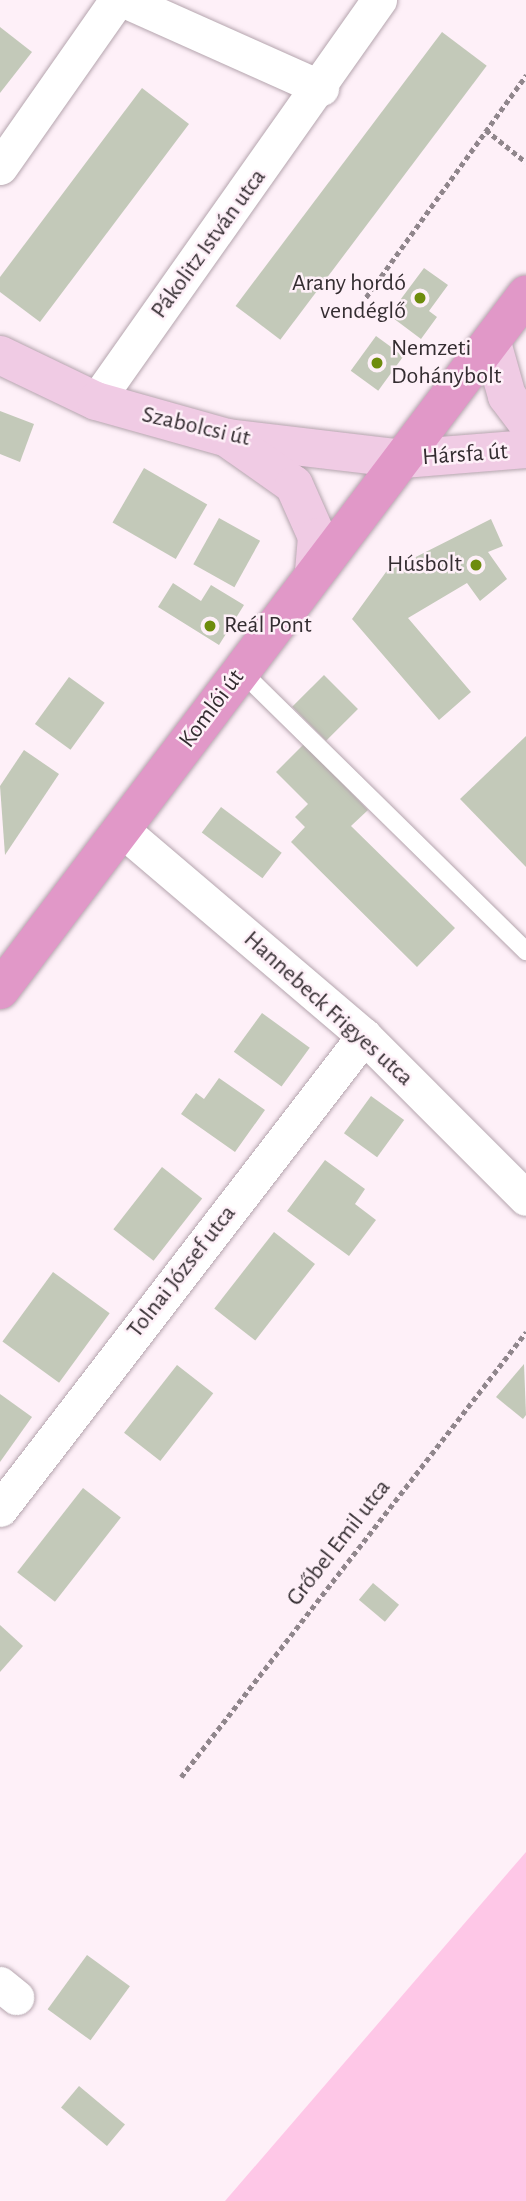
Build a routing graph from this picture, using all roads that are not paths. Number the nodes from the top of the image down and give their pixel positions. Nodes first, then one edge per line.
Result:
1 (117, 0) edge
2 (124, 0) edge
3 (379, 0) edge
4 (321, 88) junction
5 (0, 167) edge
6 (526, 295) edge
7 (493, 346) junction
8 (0, 355) edge
9 (96, 401) junction
10 (526, 421) edge
11 (228, 438) junction
12 (526, 449) edge
13 (403, 459) junction
14 (314, 575) junction
15 (241, 671) junction
16 (121, 829) junction
17 (526, 951) edge
18 (0, 990) edge
19 (363, 1036) junction
20 (526, 1198) edge
21 (0, 1509) edge

1 - 5 street
2 - 4 street
3 - 4 street, Pákolitz István utca
4 - 9 street, Pákolitz István utca
6 - 7 main road, Komlói út
7 - 10 street
7 - 13 main road, Komlói út
8 - 9 street, Szabolcsi út
9 - 11 street, Szabolcsi út
11 - 13 street, Szabolcsi út
11 - 14 street
12 - 13 street, Hársfa út
13 - 14 main road, Komlói út
14 - 15 main road, Komlói út
15 - 16 main road, Komlói út
15 - 17 lane
16 - 18 main road, Komlói út
16 - 19 street, Hannebeck Frigyes utca
19 - 20 street, Hannebeck Frigyes utca
19 - 21 street, Tolnai József utca

